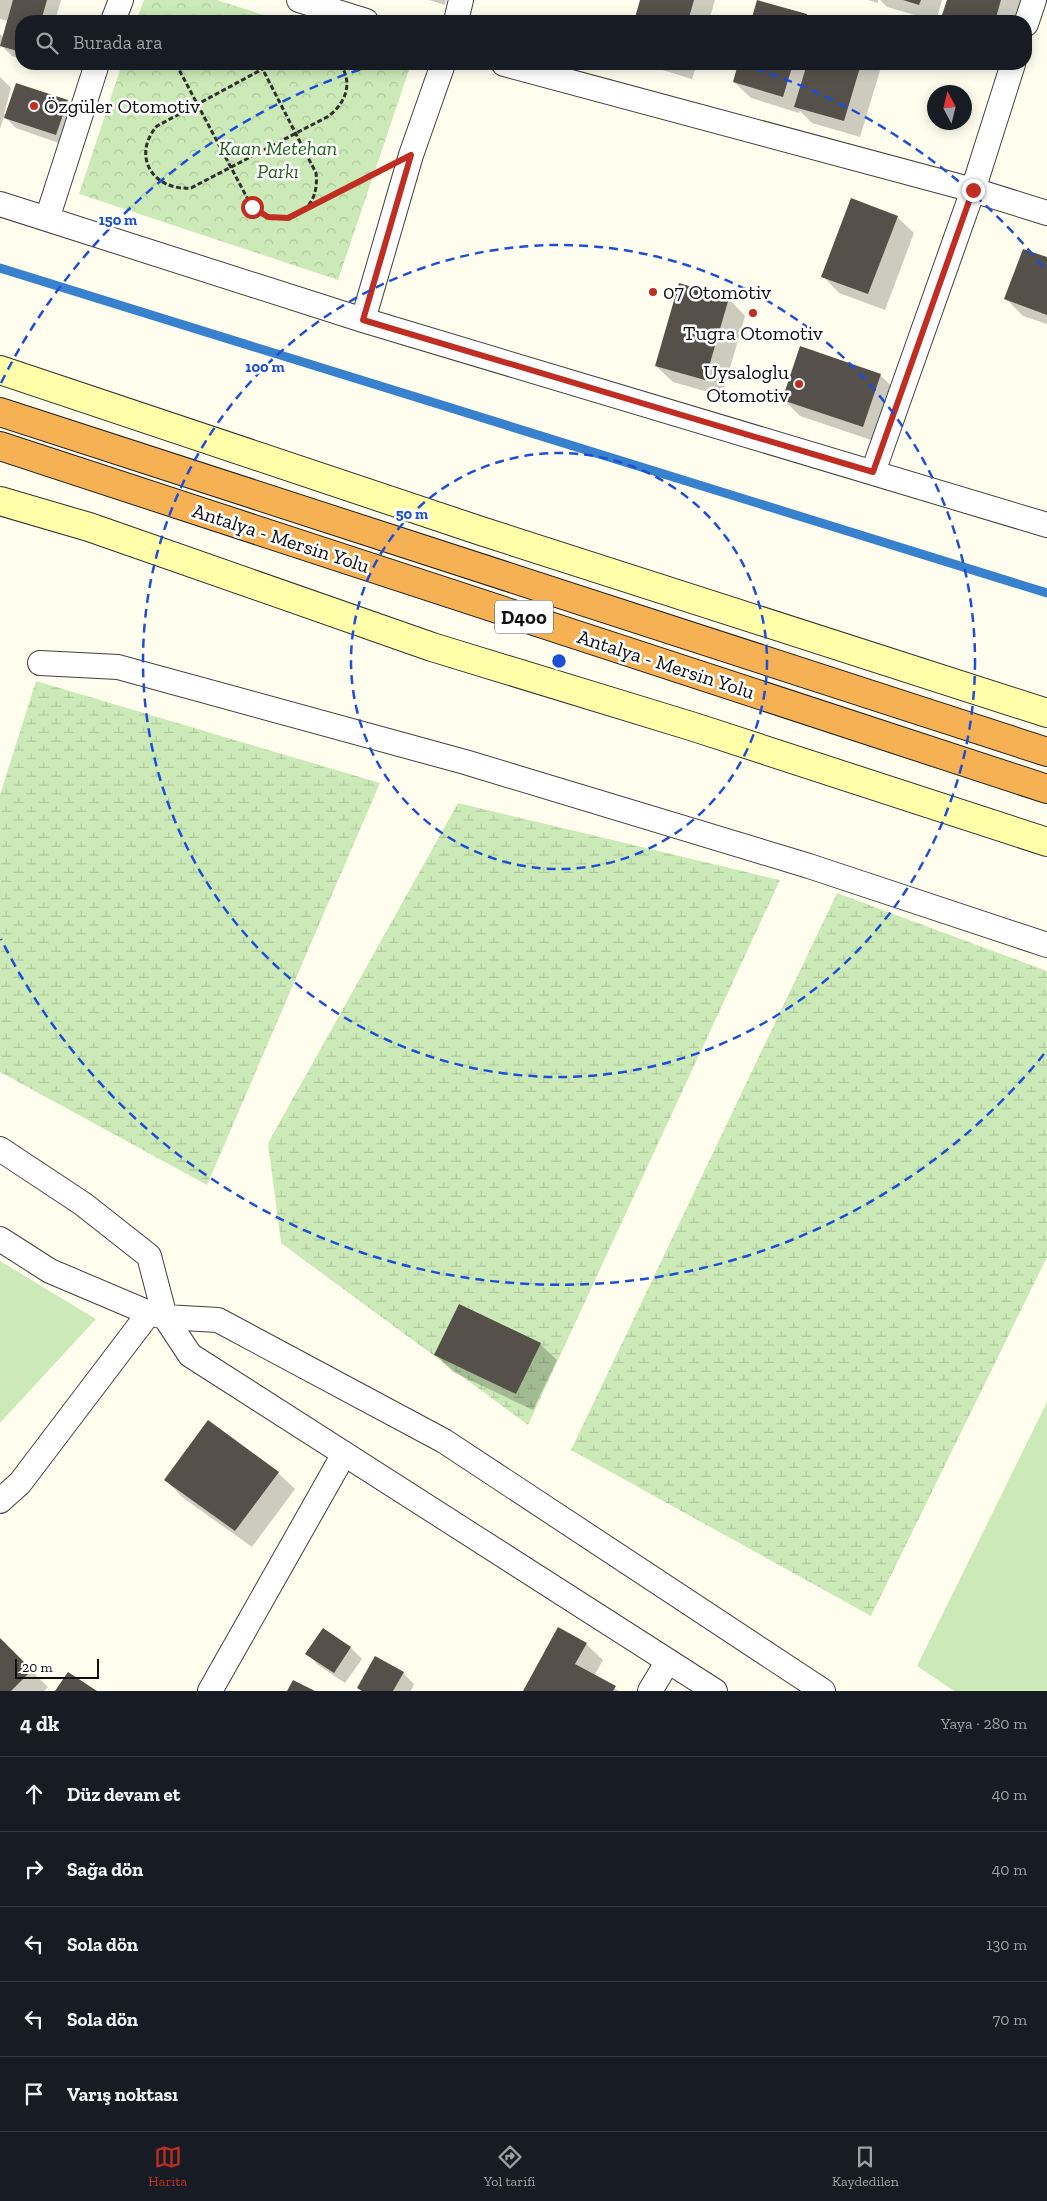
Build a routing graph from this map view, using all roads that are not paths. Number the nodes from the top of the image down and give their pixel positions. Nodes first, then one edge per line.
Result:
1 (121, 0) edge
2 (299, 0) edge
3 (461, 0) edge
4 (1034, 0) edge
5 (115, 15) edge
6 (347, 15) edge
7 (457, 15) edge
8 (1029, 15) edge
9 (95, 70) edge
10 (442, 70) edge
11 (526, 70) edge
12 (1011, 70) edge
13 (973, 190) junction
14 (0, 204) edge
15 (1047, 213) edge
16 (47, 219) junction
17 (363, 320) junction
18 (0, 370) edge
19 (0, 412) edge
20 (0, 446) edge
21 (873, 472) junction
22 (0, 501) edge
23 (1047, 526) edge
24 (40, 663) dead end
25 (1047, 713) edge
26 (1047, 752) edge
27 (1047, 789) edge
28 (1047, 842) edge
29 (1047, 945) edge
30 (0, 1150) edge
31 (0, 1239) edge
32 (157, 1315) junction
33 (344, 1454) junction
34 (0, 1501) edge
35 (668, 1661) junction
36 (210, 1691) edge
37 (650, 1691) edge
38 (715, 1691) edge
39 (823, 1691) edge

1 - 5 street
2 - 6 street
3 - 7 street
4 - 8 street
9 - 16 street
10 - 17 street
11 - 13 street
12 - 13 street
13 - 15 street
13 - 21 street
14 - 16 street
16 - 17 street
17 - 21 street
18 - 25 street
19 - 26 highway, Antalya - Mersin Yolu / D400
20 - 27 highway, Antalya - Mersin Yolu / D400
21 - 23 street
22 - 28 street
24 - 29 street
30 - 32 street
31 - 32 street
32 - 33 street
32 - 34 street
32 - 39 street
33 - 35 street
33 - 36 street
35 - 37 street
35 - 38 street

